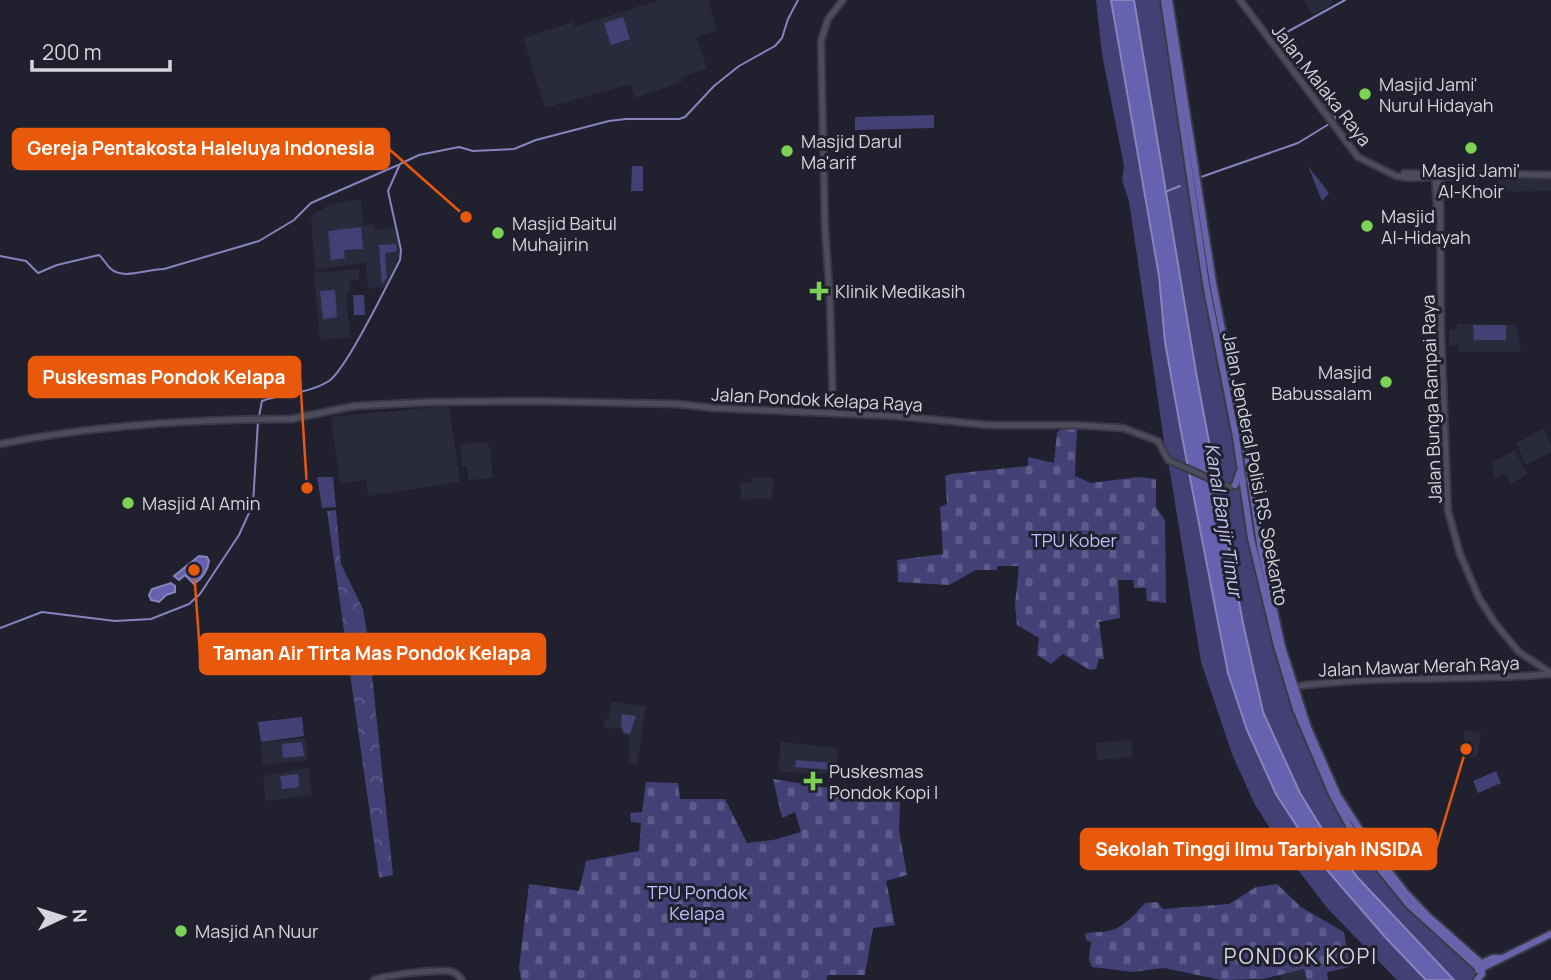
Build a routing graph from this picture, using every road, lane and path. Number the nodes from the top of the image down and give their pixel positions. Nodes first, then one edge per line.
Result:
1 (843, 0) edge
2 (1166, 0) edge
3 (1240, 0) edge
4 (1551, 175) edge
5 (1438, 176) junction
6 (1208, 274) junction
7 (833, 413) junction
8 (0, 444) edge
9 (1241, 463) junction
10 (1250, 475) junction
11 (1243, 482) junction
12 (1232, 486) junction
13 (1255, 537) junction
14 (1530, 661) junction
15 (1551, 673) edge
16 (1525, 676) junction
17 (1292, 687) junction
18 (1551, 934) edge
19 (1479, 967) junction
20 (374, 980) edge
21 (462, 980) edge
22 (1474, 980) edge

1 - 7 street
2 - 6 main road, Jalan Jenderal Polisi RS. Soekanto
3 - 5 street, Jalan Malaka Raya
4 - 5 street, Jalan Malaka Raya
5 - 14 street, Jalan Bunga Rampai Raya
6 - 9 main road, Jalan Jenderal Polisi RS. Soekanto
6 - 10 main road, Jalan Jenderal Polisi RS. Soekanto
7 - 8 street, Jalan Pondok Kelapa Raya
7 - 12 street, Jalan Pondok Kelapa Raya
9 - 11 main road, Jalan Jenderal Polisi RS. Soekanto
9 - 12 main road
10 - 11 street
10 - 13 main road, Jalan Jenderal Polisi RS. Soekanto
11 - 12 street
11 - 13 main road, Jalan Jenderal Polisi RS. Soekanto
13 - 17 main road, Jalan Jenderal Polisi RS. Soekanto
14 - 15 street, Jalan Bunga Rampai Raya
14 - 16 street
15 - 16 street, Jalan Mawar Merah Raya
16 - 17 street, Jalan Mawar Merah Raya
17 - 19 main road, Jalan Jenderal Polisi RS. Soekanto
18 - 19 main road
19 - 22 main road
20 - 21 street

